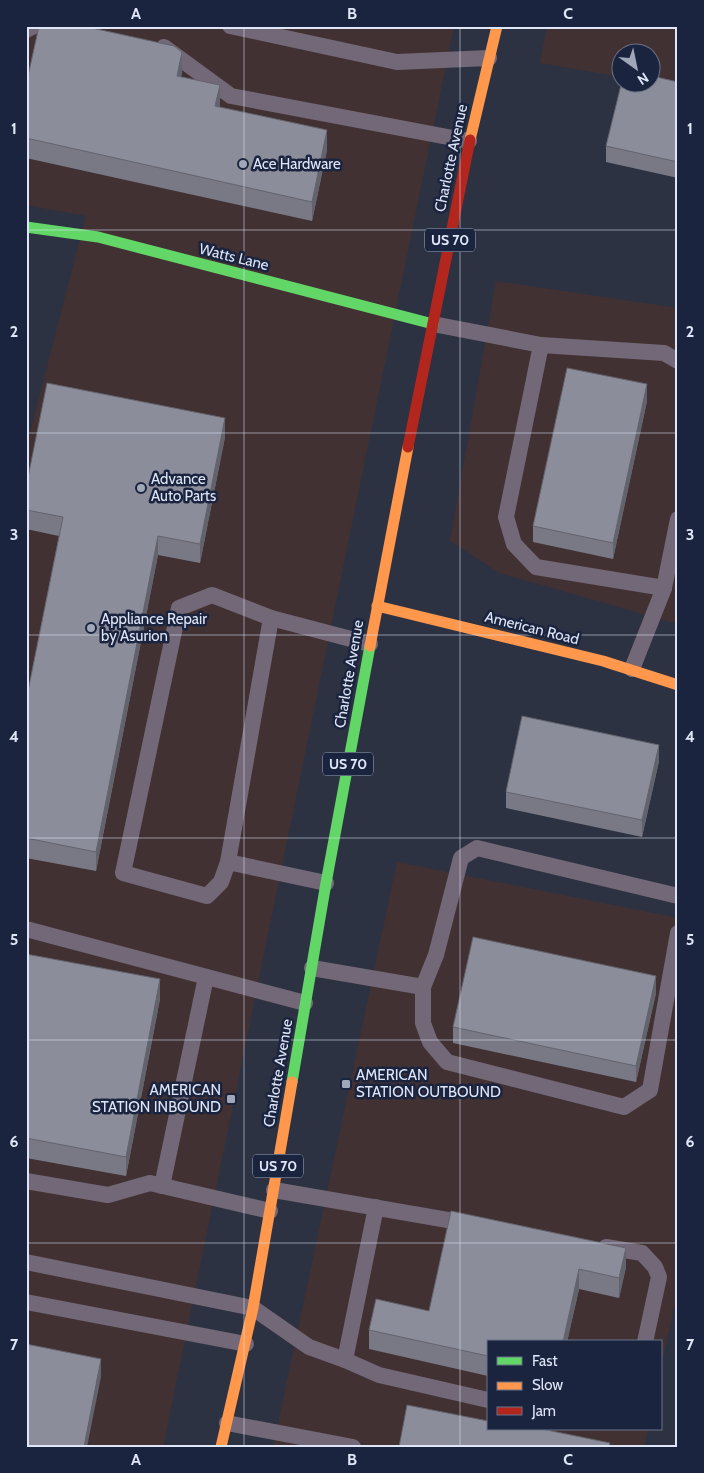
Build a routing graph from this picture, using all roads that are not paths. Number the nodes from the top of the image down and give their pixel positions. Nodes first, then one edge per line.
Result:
1 (34, 26) edge
2 (230, 26) edge
3 (497, 26) edge
4 (26, 30) edge
5 (147, 44) edge
6 (489, 58) junction
7 (469, 140) junction
8 (26, 227) edge
9 (433, 324) junction
10 (541, 345) junction
11 (678, 361) edge
12 (678, 519) edge
13 (664, 588) junction
14 (377, 606) junction
15 (271, 618) junction
16 (370, 644) junction
17 (632, 669) junction
18 (678, 685) edge
19 (228, 862) junction
20 (326, 883) junction
21 (678, 896) edge
22 (26, 929) edge
23 (678, 933) edge
24 (312, 968) junction
25 (206, 977) junction
26 (423, 986) junction
27 (305, 1003) junction
28 (26, 1181) edge
29 (162, 1186) junction
30 (274, 1190) junction
31 (376, 1207) junction
32 (270, 1211) junction
33 (485, 1226) edge
34 (593, 1245) edge
35 (26, 1262) edge
36 (26, 1302) edge
37 (253, 1308) junction
38 (645, 1340) edge
39 (246, 1344) junction
40 (346, 1360) junction
41 (487, 1400) edge
42 (227, 1423) junction
43 (221, 1447) edge
44 (353, 1447) edge

1 - 4 lane
2 - 6 lane
3 - 6 main road, Charlotte Avenue / US 70
5 - 7 lane
6 - 7 main road, Charlotte Avenue / US 70
7 - 9 main road, Charlotte Avenue / US 70
8 - 9 main road, Watts Lane
9 - 10 lane
9 - 14 main road, Charlotte Avenue / US 70
10 - 11 lane
10 - 13 lane
12 - 13 lane
13 - 17 lane
14 - 16 main road, Charlotte Avenue / US 70
14 - 17 main road, American Road
15 - 16 lane
15 - 19 lane
15 - 19 lane
16 - 20 main road, Charlotte Avenue / US 70
17 - 18 main road, American Road
19 - 20 lane
20 - 24 main road, Charlotte Avenue / US 70
21 - 26 lane
22 - 25 lane
23 - 26 lane
24 - 26 lane
24 - 27 main road, Charlotte Avenue / US 70
25 - 27 lane
25 - 29 lane
27 - 30 main road, Charlotte Avenue / US 70
28 - 29 lane
29 - 32 lane
30 - 31 lane
30 - 32 main road, Charlotte Avenue / US 70
31 - 33 lane
31 - 40 lane
32 - 37 main road, Charlotte Avenue / US 70
34 - 38 lane
35 - 37 lane
36 - 39 lane
37 - 39 main road, Charlotte Avenue / US 70
37 - 40 lane
39 - 42 main road, Charlotte Avenue / US 70
40 - 41 lane
42 - 43 main road, Charlotte Avenue / US 70
42 - 44 lane

